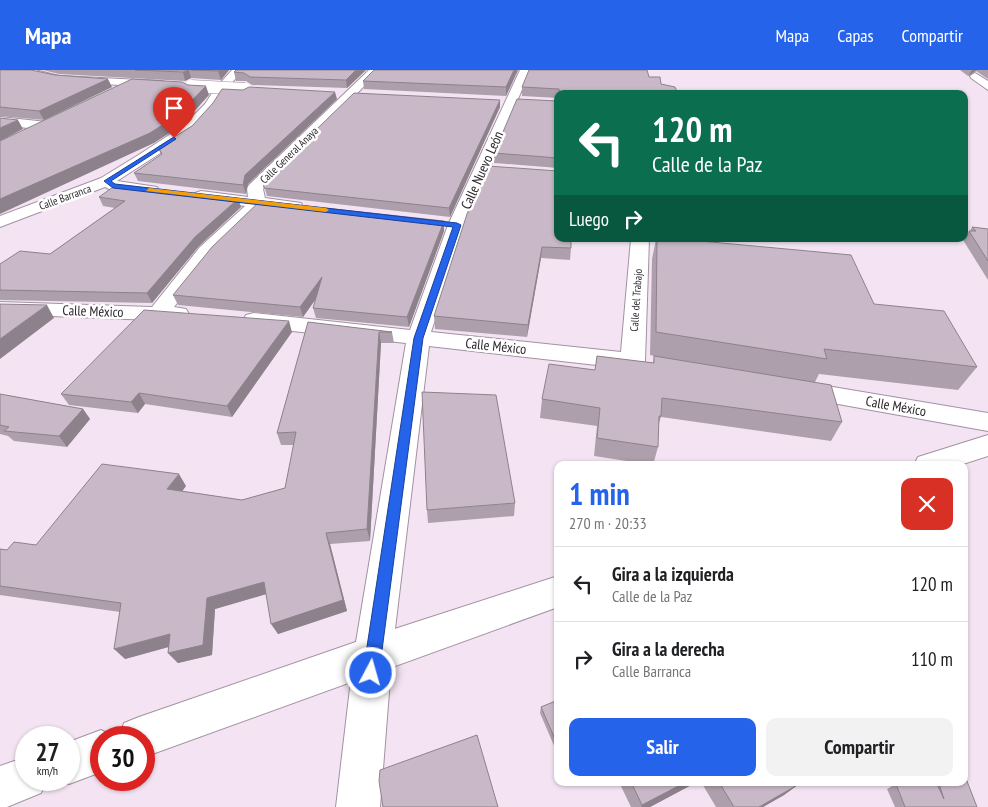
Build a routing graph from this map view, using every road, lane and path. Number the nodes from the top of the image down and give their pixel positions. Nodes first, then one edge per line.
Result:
1 (21, 70) edge
2 (238, 70) edge
3 (375, 70) edge
4 (525, 70) edge
5 (975, 76) dead end
6 (133, 82) junction
7 (988, 87) edge
8 (249, 89) edge
9 (333, 93) edge
10 (353, 94) junction
11 (372, 94) edge
12 (107, 96) edge
13 (0, 121) edge
14 (24, 137) edge
15 (107, 181) junction
16 (258, 202) junction
17 (315, 209) edge
18 (0, 222) edge
19 (640, 242) edge
20 (0, 308) edge
21 (160, 312) junction
22 (198, 316) edge
23 (235, 318) edge
24 (418, 338) junction
25 (642, 363) joint
26 (776, 386) edge
27 (988, 422) edge
28 (988, 444) edge
29 (939, 461) edge
30 (554, 592) edge
31 (373, 654) junction
32 (155, 733) edge
33 (15, 782) edge
34 (0, 788) edge
35 (358, 807) edge

1 - 6 street
2 - 15 street, Calle Barranca
3 - 10 street, Calle General Anaya
4 - 24 street, Calle Nuevo León
5 - 7 street
6 - 8 street, bridge
6 - 12 street
9 - 10 street
10 - 11 street
10 - 16 street, Calle General Anaya
13 - 14 street
15 - 16 street
15 - 18 street, Calle Barranca
16 - 17 street
16 - 21 street, Calle General Anaya
19 - 25 street, Calle del Trabajo
20 - 21 street, Calle México
21 - 22 street, Calle México
23 - 24 street, Calle México
24 - 25 street, Calle México
24 - 31 street, Calle Nuevo León
26 - 27 street, Calle México
28 - 29 street
30 - 31 street
31 - 32 street
31 - 35 street, Calle Nuevo León
33 - 34 street

